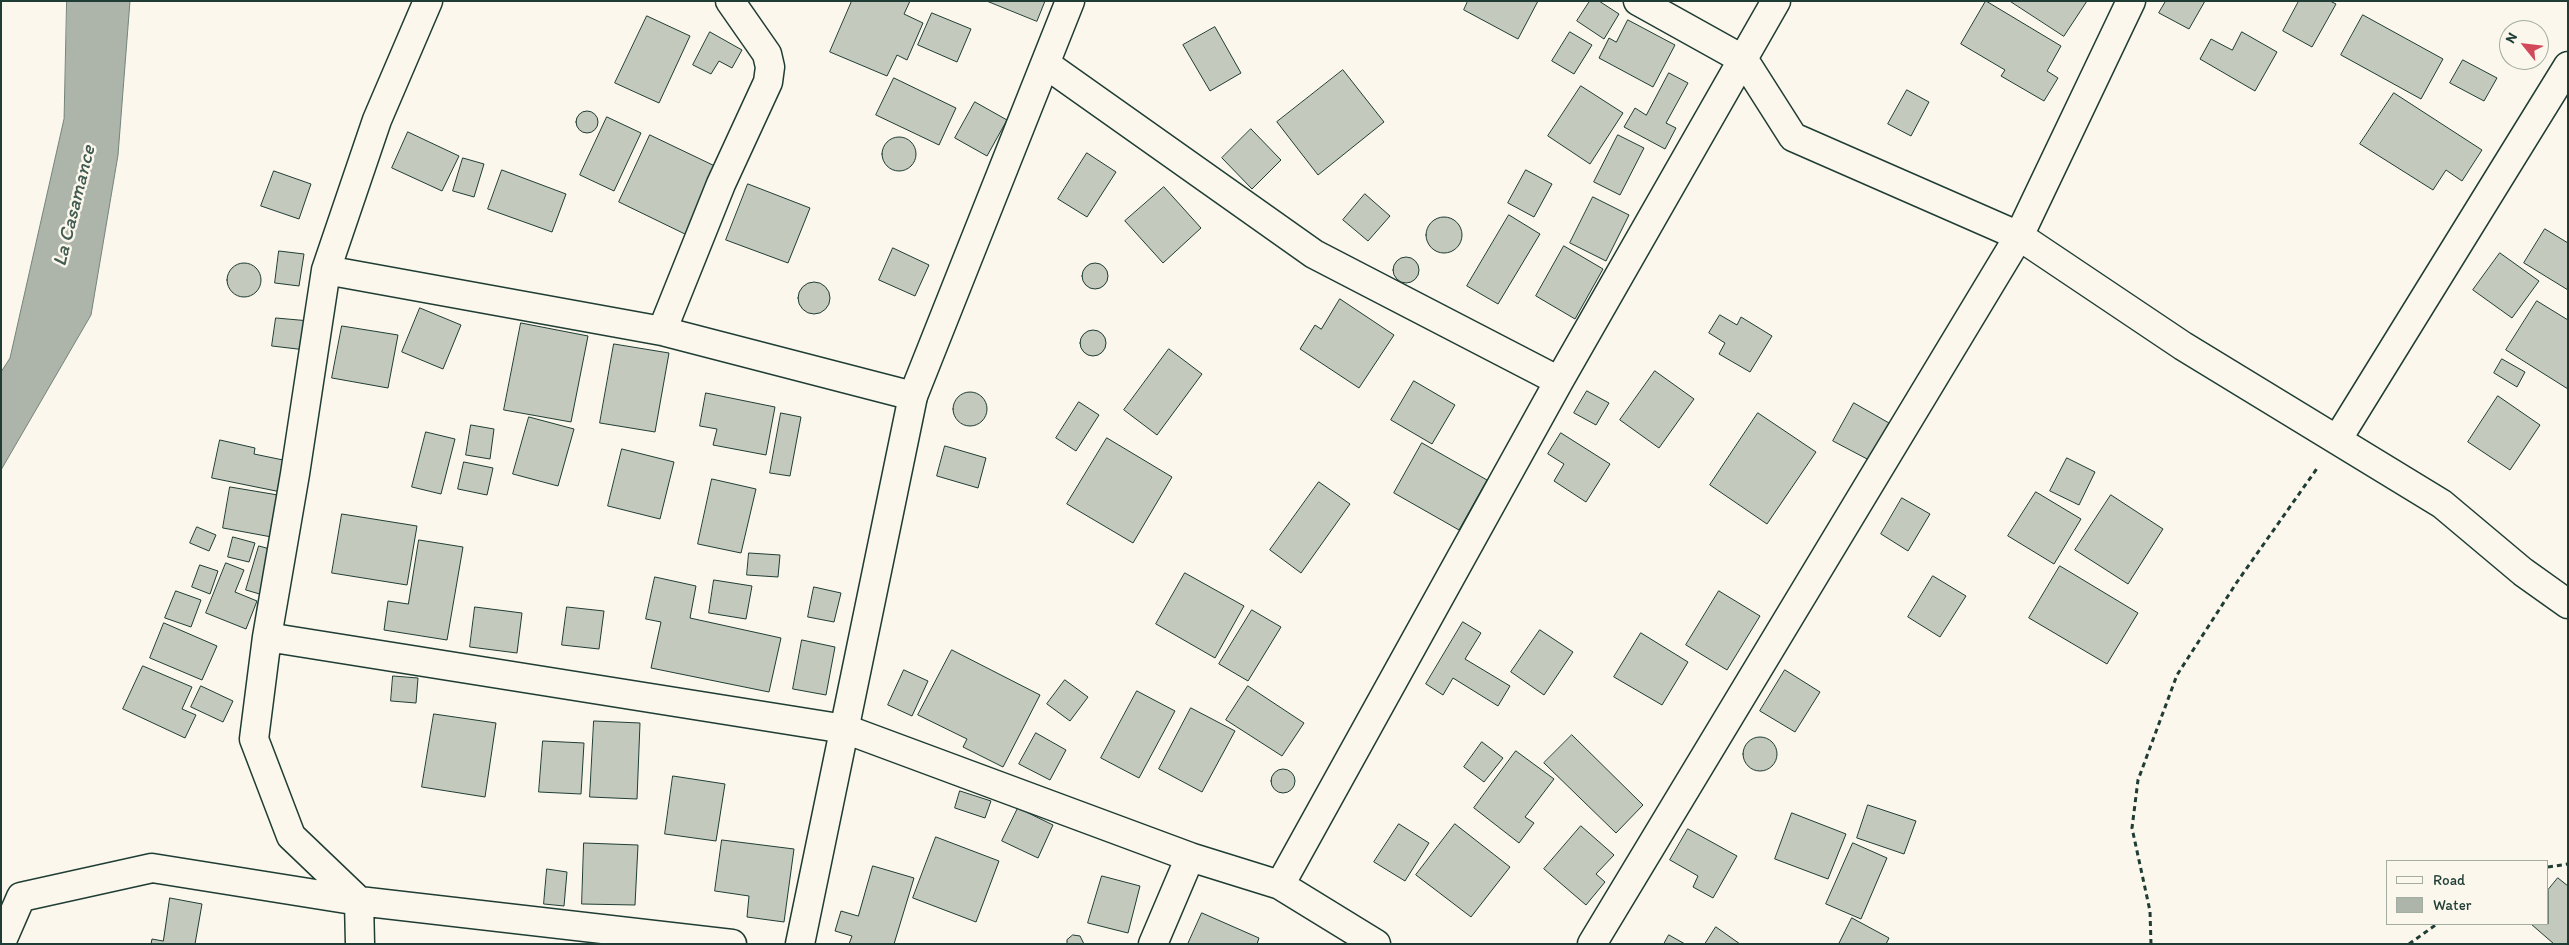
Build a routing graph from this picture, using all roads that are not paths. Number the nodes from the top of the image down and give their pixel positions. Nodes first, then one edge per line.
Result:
1 (428, 1) edge
2 (730, 1) edge
3 (1070, 1) edge
4 (1638, 1) edge
5 (1776, 1) edge
6 (2130, 1) edge
7 (1744, 60) junction
8 (1046, 65) junction
9 (2568, 66) edge
10 (2019, 236) junction
11 (326, 270) junction
12 (662, 331) junction
13 (1559, 381) junction
14 (913, 396) junction
15 (2337, 440) junction
16 (2568, 604) edge
17 (267, 637) junction
18 (845, 730) junction
19 (1190, 857) junction
20 (1280, 885) junction
21 (359, 900) junction
22 (1, 944) edge
23 (360, 944) edge
24 (732, 944) edge
25 (800, 944) edge
26 (1153, 944) edge
27 (1376, 944) edge
28 (1592, 944) edge

1 - 11 street
2 - 12 street
3 - 8 street
4 - 7 street
5 - 7 street
6 - 10 street
7 - 10 street
7 - 13 street
8 - 13 street
8 - 14 street
9 - 15 street
10 - 15 street
10 - 28 street
11 - 12 street
11 - 17 street
12 - 14 street
13 - 20 street
14 - 18 street
15 - 16 street
17 - 18 street
17 - 21 street
18 - 19 street
18 - 25 street
19 - 20 street
19 - 26 street
20 - 27 street
21 - 22 street
21 - 23 street
21 - 24 street

